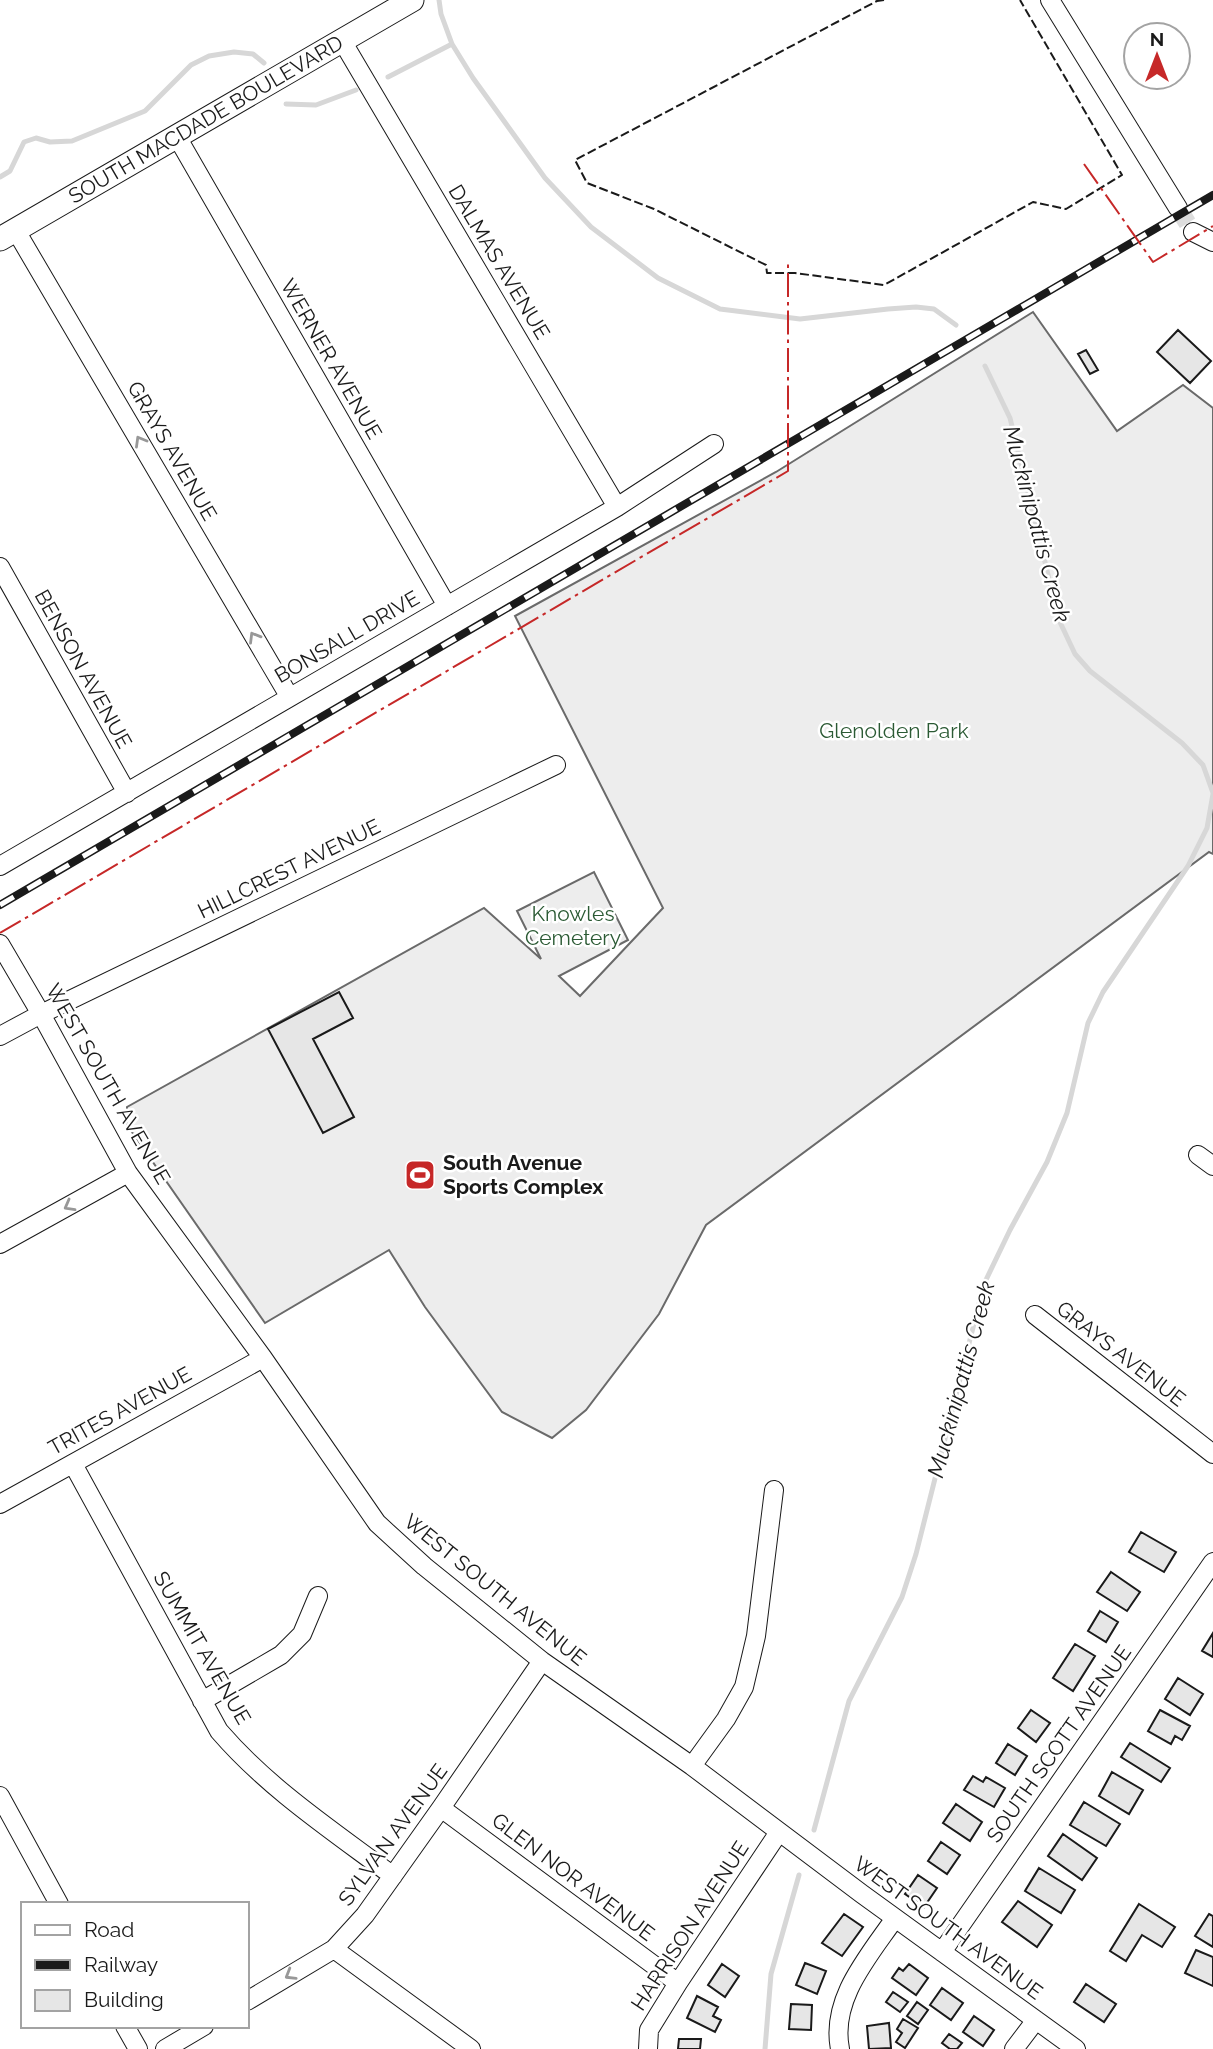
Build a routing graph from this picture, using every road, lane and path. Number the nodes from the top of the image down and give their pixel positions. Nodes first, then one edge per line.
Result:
1 (412, 0) edge
2 (1050, 0) edge
3 (341, 39) junction
4 (176, 135) junction
5 (1178, 208) tunnel mouth
6 (1193, 232) tunnel mouth
7 (8, 234) edge
8 (1213, 242) edge
9 (714, 444) dead end
10 (617, 507) junction
11 (0, 567) edge
12 (447, 606) junction
13 (289, 696) junction
14 (556, 765) dead end
15 (127, 793) junction
16 (0, 866) edge
17 (0, 944) edge
18 (41, 1014) junction
19 (0, 1036) edge
20 (1198, 1155) dead end
21 (1213, 1166) edge
22 (128, 1172) junction
23 (0, 1244) edge
24 (1035, 1315) dead end
25 (263, 1358) junction
26 (1213, 1454) edge
27 (73, 1464) junction
28 (774, 1490) dead end
29 (0, 1504) edge
30 (1213, 1562) edge
31 (318, 1597) dead end
32 (542, 1661) junction
33 (202, 1702) junction
34 (692, 1766) junction
35 (0, 1797) edge
36 (441, 1808) junction
37 (779, 1832) junction
38 (393, 1876) junction
39 (57, 1902) edge
40 (895, 1918) junction
41 (334, 1949) junction
42 (942, 1952) junction
43 (678, 1983) junction
44 (248, 2000) edge
45 (1036, 2020) junction
46 (126, 2028) edge
47 (201, 2028) edge
48 (138, 2049) edge
49 (165, 2049) edge
50 (471, 2049) edge
51 (648, 2049) edge
52 (839, 2049) edge
53 (1014, 2049) edge
54 (1076, 2049) edge

1 - 3 main road, SOUTH MACDADE BOULEVARD
2 - 5 street
3 - 4 main road, SOUTH MACDADE BOULEVARD
3 - 10 street, DALMAS AVENUE
4 - 7 main road, SOUTH MACDADE BOULEVARD
4 - 12 street, WERNER AVENUE
6 - 8 street
13 -> 7 street, GRAYS AVENUE
9 - 10 street, BONSALL DRIVE
10 - 12 street, BONSALL DRIVE
11 - 15 street, BENSON AVENUE
12 - 13 street, BONSALL DRIVE
13 - 15 street, BONSALL DRIVE
14 - 18 street, HILLCREST AVENUE
15 - 16 street, BONSALL DRIVE
17 - 18 street, WEST SOUTH AVENUE
18 - 19 street, HILLCREST AVENUE
18 - 22 street, WEST SOUTH AVENUE
20 - 21 street
22 -> 23 street
22 - 25 street, WEST SOUTH AVENUE
24 - 26 street, GRAYS AVENUE
25 - 27 street, TRITES AVENUE
25 - 32 street, WEST SOUTH AVENUE
27 - 29 street, TRITES AVENUE
27 - 33 street, SUMMIT AVENUE
28 - 34 street
30 - 42 street, SOUTH SCOTT AVENUE
31 - 33 street
32 - 34 street, WEST SOUTH AVENUE
32 - 36 street, SYLVAN AVENUE
33 - 38 street, SUMMIT AVENUE
34 - 37 street, WEST SOUTH AVENUE
35 - 39 street
36 - 38 street, SYLVAN AVENUE
36 - 43 street, GLEN NOR AVENUE
37 - 40 street, WEST SOUTH AVENUE
37 - 43 street, HARRISON AVENUE
38 - 41 street, SYLVAN AVENUE
40 - 42 street, WEST SOUTH AVENUE
40 - 52 street
41 -> 44 street, SYLVAN AVENUE
41 - 50 street
42 - 45 street, WEST SOUTH AVENUE
43 - 51 street, HARRISON AVENUE
45 - 53 street
45 - 54 street, WEST SOUTH AVENUE
46 - 48 street
47 - 49 street

